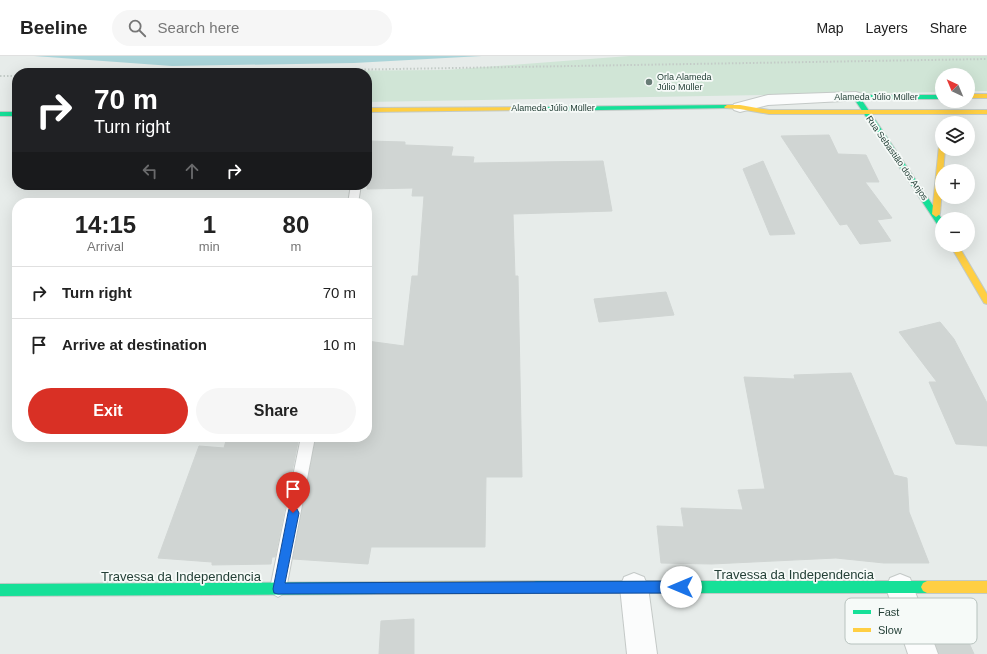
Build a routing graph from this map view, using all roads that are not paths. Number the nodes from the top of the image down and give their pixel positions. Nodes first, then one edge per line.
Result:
1 (975, 96) edge
2 (987, 96) edge
3 (856, 97) junction
4 (935, 97) edge
5 (740, 107) junction
6 (372, 110) edge
7 (864, 112) junction
8 (987, 112) edge
9 (944, 113) junction
10 (0, 114) edge
11 (12, 114) edge
12 (944, 116) edge
13 (941, 156) edge
14 (936, 212) edge
15 (935, 213) edge
16 (958, 252) edge
17 (987, 301) edge
18 (307, 442) edge
19 (634, 587) junction
20 (900, 588) junction
21 (987, 588) edge
22 (278, 589) junction
23 (0, 590) edge
24 (904, 598) edge
25 (920, 644) edge
26 (642, 654) edge
27 (924, 654) edge

1 - 2 main road
3 - 4 main road, Alameda Júlio Müller
3 - 5 street, Alameda Júlio Müller
3 - 7 main road, Rua Sebastião dos Anjos
5 - 6 main road, Alameda Júlio Müller
5 - 7 main road, Alameda Júlio Müller
7 - 9 main road, Alameda Júlio Müller
7 - 15 main road, Rua Sebastião dos Anjos
8 - 9 main road, Alameda Júlio Müller
9 - 12 main road
10 - 11 main road
13 - 14 main road
16 - 17 main road
18 - 22 lane
19 - 20 main road, Travessa da Independencia
19 - 22 main road, Travessa da Independencia
19 - 26 street
20 - 21 main road, Travessa da Independencia
20 - 24 street
22 - 23 main road, Travessa da Independencia
25 - 27 street

